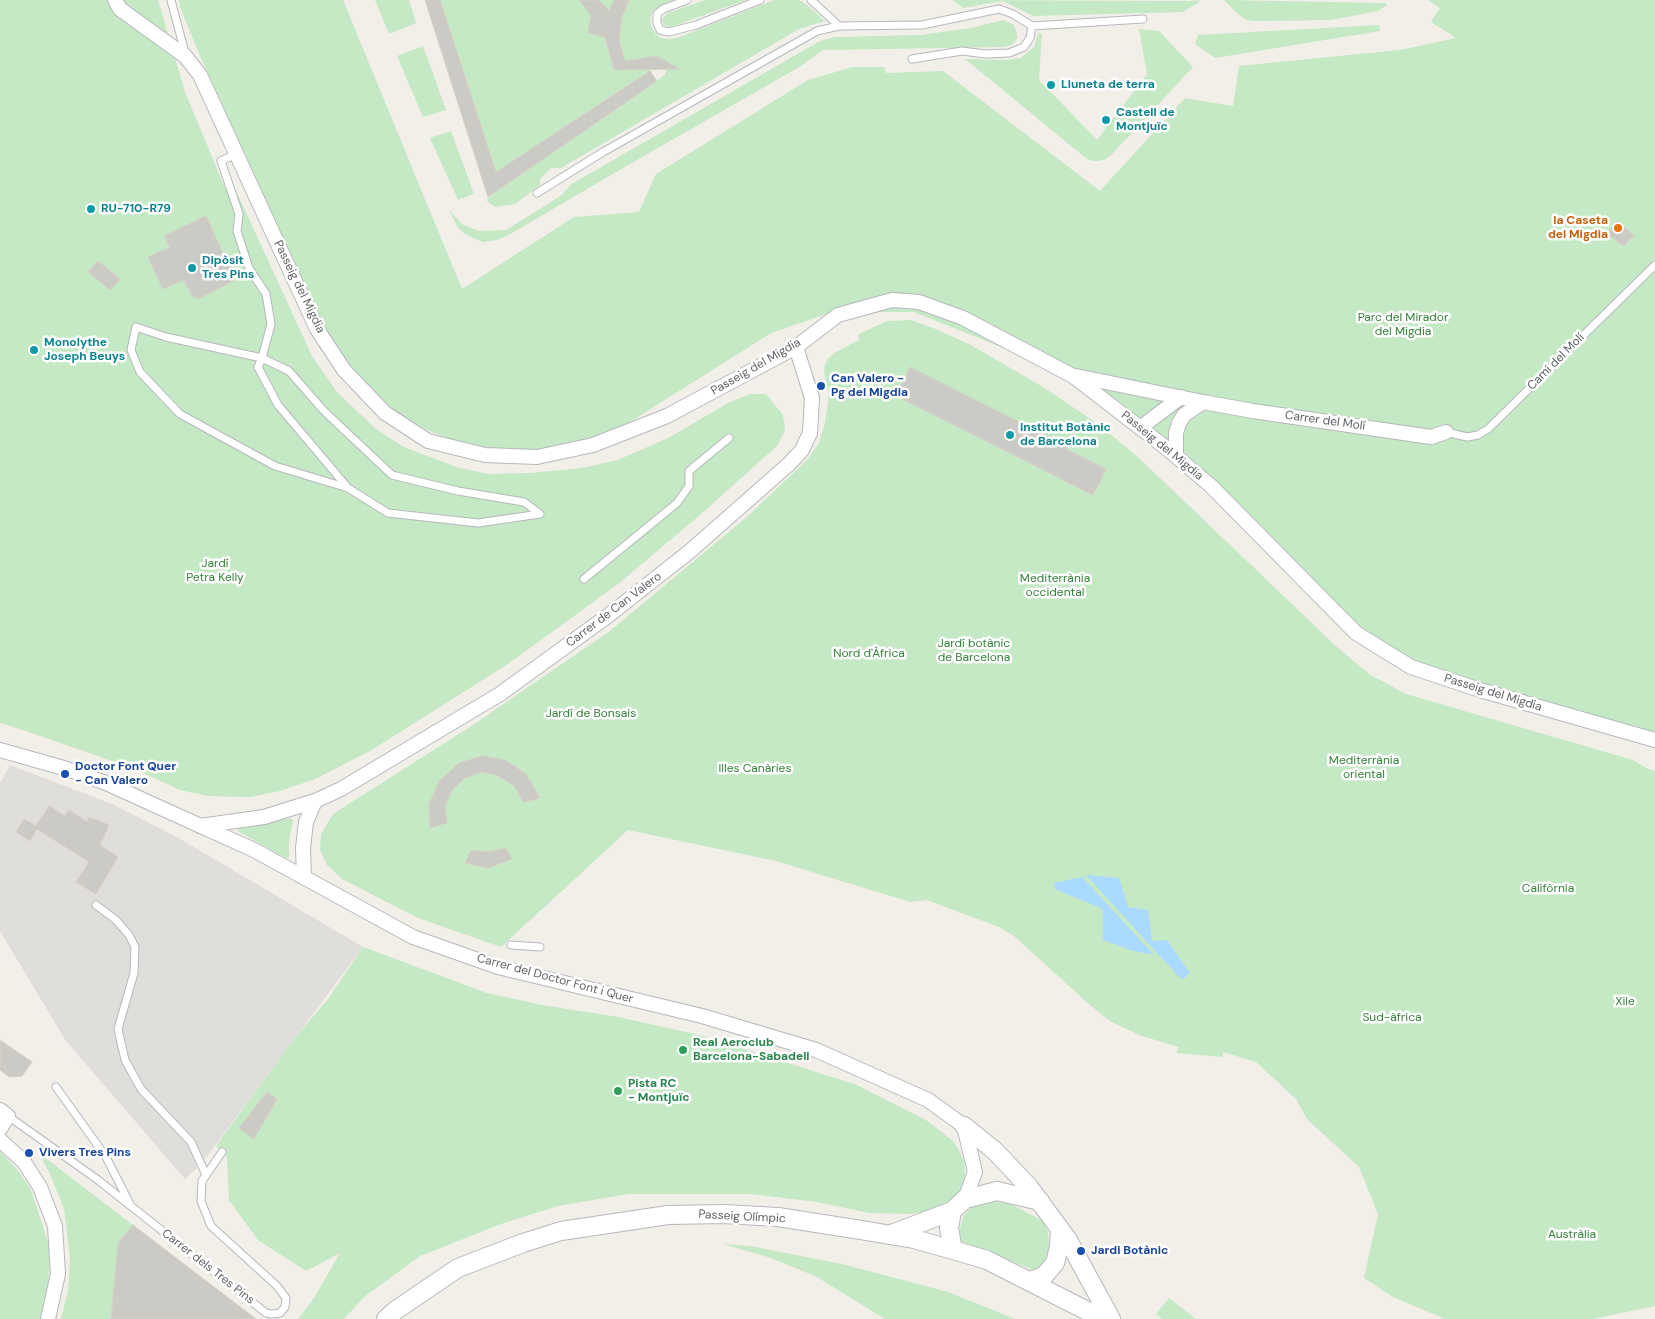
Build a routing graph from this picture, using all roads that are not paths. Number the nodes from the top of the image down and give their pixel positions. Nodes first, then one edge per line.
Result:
1 (115, 0) edge
2 (171, 0) edge
3 (687, 0) edge
4 (760, 0) edge
5 (811, 0) edge
6 (1143, 19) dead end
7 (839, 26) junction
8 (1032, 26) junction
9 (186, 56) junction
10 (912, 59) dead end
11 (236, 154) junction
12 (536, 193) dead end
13 (1655, 265) edge
14 (796, 347) junction
15 (262, 358) junction
16 (1073, 376) junction
17 (1193, 400) junction
18 (1140, 428) junction
19 (1446, 432) joint
20 (729, 438) dead end
21 (1176, 456) junction
22 (348, 488) junction
23 (584, 579) dead end
24 (1655, 740) edge
25 (0, 750) edge
26 (315, 801) junction
27 (200, 826) junction
28 (304, 876) junction
29 (96, 905) dead end
30 (511, 945) dead end
31 (540, 947) dead end
32 (56, 1086) dead end
33 (4, 1112) edge
34 (964, 1126) junction
35 (0, 1129) edge
36 (0, 1140) edge
37 (222, 1152) dead end
38 (206, 1175) junction
39 (1040, 1201) junction
40 (959, 1205) junction
41 (131, 1207) junction
42 (1060, 1229) junction
43 (888, 1235) junction
44 (953, 1250) junction
45 (1030, 1281) junction
46 (48, 1319) edge
47 (386, 1319) edge
48 (1103, 1319) edge
49 (1111, 1319) edge

1 - 9 street, Passeig del Migdia
2 - 9 lane
3 - 4 lane
5 - 7 lane
6 - 8 lane
7 - 8 lane
7 - 12 lane
8 - 10 lane
9 - 11 street, Passeig del Migdia
11 - 14 street, Passeig del Migdia
11 - 15 lane
13 - 19 lane, Camí del Molí
14 - 16 street, Passeig del Migdia
14 - 26 street, Carrer de Can Valero
15 - 22 lane
15 - 22 lane
15 - 22 lane
16 - 17 street, Carrer del Molí
16 - 18 street, Passeig del Migdia
17 - 18 street
17 - 19 street, Carrer del Molí
17 - 21 street
18 - 21 street, Passeig del Migdia
20 - 23 lane
21 - 24 street, Passeig del Migdia
25 - 27 street, Carrer del Doctor Font i Quer
26 - 27 street, Carrer de Can Valero
26 - 28 street
27 - 28 street, Carrer del Doctor Font i Quer
28 - 34 street, Carrer del Doctor Font i Quer
29 - 38 lane
30 - 31 lane
32 - 41 lane
33 - 35 street
33 - 41 lane, Carrer dels Tres Pins
34 - 39 street
34 - 40 street
36 - 46 street
37 - 38 lane, Carrer dels Tres Pins
38 - 41 lane, Carrer dels Tres Pins
39 - 40 street
39 - 42 street
40 - 43 street
40 - 44 street
42 - 45 street
42 - 49 street
43 - 44 street, Passeig Olímpic
43 - 47 street, Passeig Olímpic
44 - 45 street, Passeig Olímpic
45 - 48 street, Passeig Olímpic

